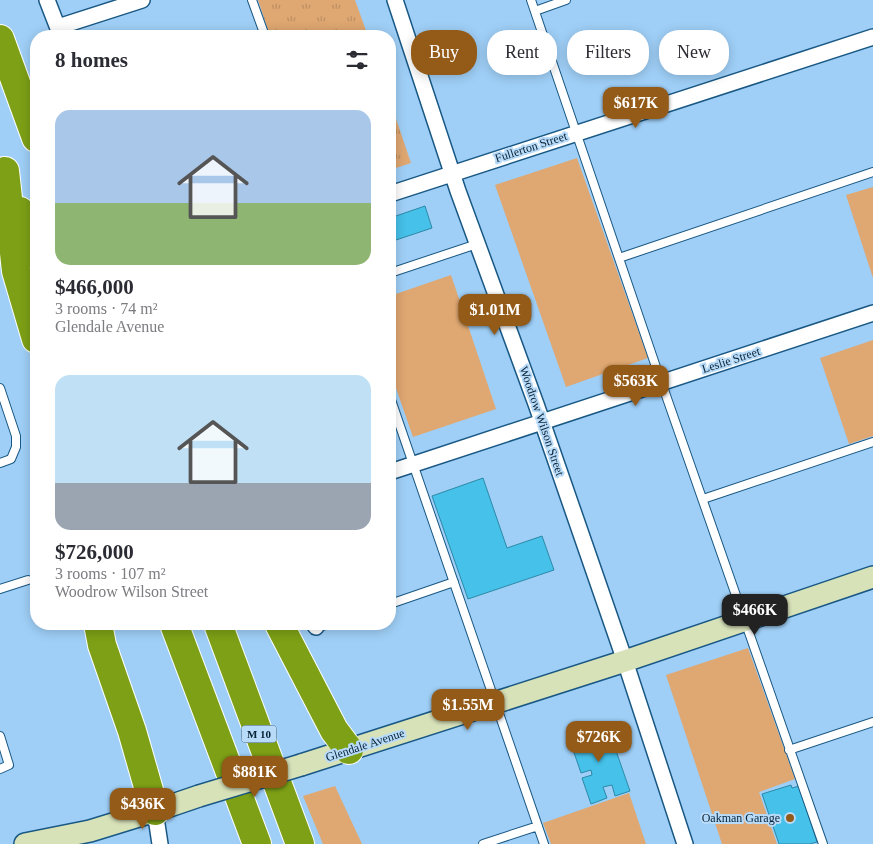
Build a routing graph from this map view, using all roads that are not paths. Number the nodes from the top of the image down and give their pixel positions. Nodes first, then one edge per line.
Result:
1 (47, 0) edge
2 (142, 0) edge
3 (252, 0) edge
4 (395, 0) edge
5 (531, 0) edge
6 (566, 0) edge
7 (535, 10) junction
8 (59, 30) edge
9 (65, 30) edge
10 (263, 30) edge
11 (873, 37) edge
12 (0, 39) edge
13 (30, 122) edge
14 (576, 133) junction
15 (2, 164) edge
16 (873, 172) edge
17 (452, 173) junction
18 (396, 192) edge
19 (30, 238) edge
20 (477, 244) junction
21 (619, 258) junction
22 (396, 271) edge
23 (873, 313) edge
24 (30, 319) edge
25 (662, 383) junction
26 (0, 388) edge
27 (396, 414) edge
28 (542, 422) junction
29 (873, 442) edge
30 (0, 463) edge
31 (413, 464) junction
32 (396, 470) edge
33 (702, 499) junction
34 (873, 577) edge
35 (28, 580) dead end
36 (454, 582) junction
37 (0, 589) edge
38 (396, 602) edge
39 (744, 621) junction
40 (99, 630) edge
41 (176, 630) edge
42 (220, 630) edge
43 (282, 630) edge
44 (625, 661) junction
45 (495, 704) junction
46 (873, 722) edge
47 (0, 736) edge
48 (349, 750) junction
49 (790, 750) junction
50 (0, 769) edge
51 (155, 811) junction
52 (538, 826) junction
53 (24, 844) edge
54 (160, 844) edge
55 (257, 844) edge
56 (300, 844) edge
57 (483, 844) edge
58 (544, 844) edge
59 (685, 844) edge
60 (823, 844) edge

1 - 8 street
2 - 9 street
3 - 10 lane
4 - 17 street, Woodrow Wilson Street
5 - 7 lane
6 - 7 lane
7 - 14 lane
11 - 14 street, Fullerton Street
12 - 13 highway
14 - 17 street, Fullerton Street
14 - 21 lane
15 - 19 highway
15 - 24 highway
16 - 21 lane
17 - 18 street, Fullerton Street
17 - 20 street, Woodrow Wilson Street
20 - 22 lane
20 - 28 street, Woodrow Wilson Street
21 - 25 lane
23 - 25 street, Leslie Street
25 - 28 street, Leslie Street
25 - 33 lane
26 - 30 lane
27 - 31 lane
28 - 31 street, Leslie Street
28 - 44 street, Woodrow Wilson Street
29 - 33 lane
31 - 32 street, Leslie Street
31 - 36 lane
33 - 39 lane
34 - 39 street, Glendale Avenue
35 - 37 lane
36 - 38 lane
36 - 45 lane
39 - 44 street, Glendale Avenue
39 - 49 lane
40 - 51 highway
41 - 55 highway
42 - 56 highway, M 10
43 - 48 highway
44 - 45 street, Glendale Avenue
44 - 59 street, Woodrow Wilson Street
45 - 48 street, Glendale Avenue
45 - 52 lane
46 - 49 lane
47 - 50 lane
48 - 51 street, Glendale Avenue, bridge
49 - 60 lane
51 - 53 street, Glendale Avenue
51 - 54 street
52 - 57 lane
52 - 58 lane

